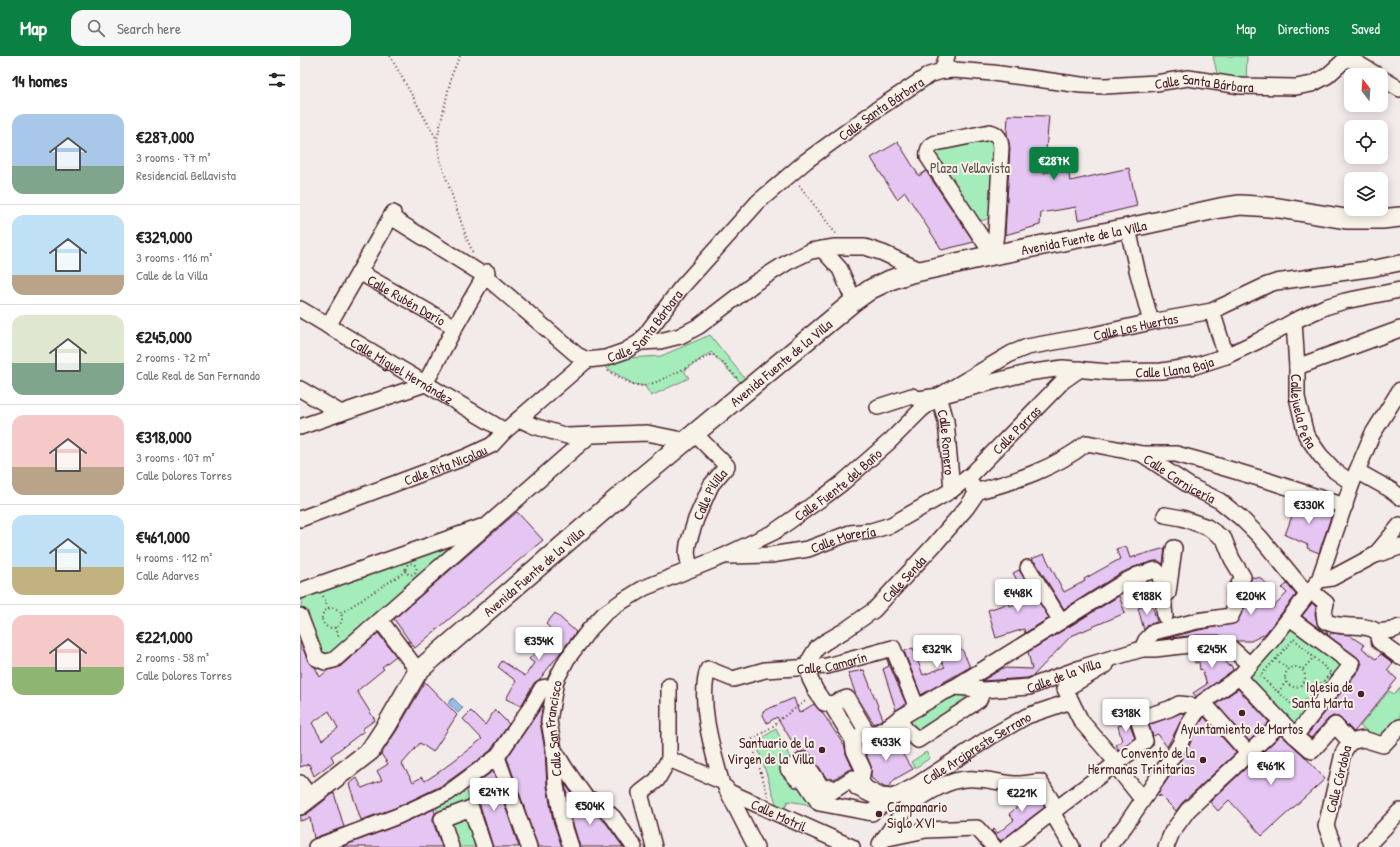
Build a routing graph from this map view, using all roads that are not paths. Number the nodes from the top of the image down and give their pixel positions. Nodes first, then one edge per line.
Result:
1 (947, 56) edge
2 (1346, 57) edge
3 (1365, 68) edge
4 (942, 71) junction
5 (1388, 82) edge
6 (1400, 89) edge
7 (1400, 216) edge
8 (1128, 228) junction
9 (822, 249) junction
10 (993, 255) junction
11 (1400, 263) edge
12 (922, 271) junction
13 (359, 272) junction
14 (486, 274) junction
15 (1400, 290) edge
16 (854, 301) junction
17 (300, 309) edge
18 (1212, 311) junction
19 (1294, 321) junction
20 (1151, 322) junction
21 (328, 326) junction
22 (455, 327) junction
23 (1400, 329) edge
24 (640, 342) junction
25 (1226, 356) junction
26 (588, 360) junction
27 (1298, 367) junction
28 (1080, 369) junction
29 (425, 384) junction
30 (300, 389) edge
31 (1400, 390) edge
32 (938, 396) junction
33 (878, 407) dead end
34 (341, 413) junction
35 (520, 419) junction
36 (300, 427) edge
37 (505, 431) junction
38 (590, 435) junction
39 (691, 437) junction
40 (1142, 454) junction
41 (972, 474) junction
42 (1355, 477) junction
43 (952, 490) junction
44 (978, 491) junction
45 (1400, 497) edge
46 (1345, 506) junction
47 (1165, 515) dead end
48 (300, 519) edge
49 (489, 524) junction
50 (1400, 525) edge
51 (428, 545) junction
52 (1400, 547) edge
53 (1174, 548) dead end
54 (1375, 555) junction
55 (724, 556) junction
56 (441, 566) junction
57 (1028, 568) dead end
58 (690, 569) junction
59 (1312, 588) junction
60 (300, 591) edge
61 (300, 616) edge
62 (1165, 616) junction
63 (1290, 618) junction
64 (380, 620) junction
65 (1060, 621) junction
66 (1197, 622) junction
67 (1332, 625) junction
68 (1400, 627) edge
69 (1377, 632) junction
70 (1320, 640) junction
71 (1142, 649) junction
72 (1118, 656) junction
73 (1400, 657) edge
74 (1250, 665) junction
75 (808, 668) junction
76 (418, 671) junction
77 (1239, 677) junction
78 (669, 686) dead end
79 (955, 687) junction
80 (983, 690) junction
81 (554, 691) junction
82 (1071, 701) junction
83 (831, 704) junction
84 (1200, 706) junction
85 (917, 708) junction
86 (898, 719) junction
87 (1282, 722) junction
88 (1400, 727) edge
89 (867, 732) junction
90 (1295, 736) junction
91 (853, 740) junction
92 (1350, 742) junction
93 (554, 750) junction
94 (1248, 753) junction
95 (497, 757) junction
96 (669, 759) junction
97 (804, 760) joint
98 (1116, 764) junction
99 (918, 784) junction
100 (725, 786) junction
101 (303, 795) edge
102 (1142, 799) junction
103 (905, 809) junction
104 (1054, 810) junction
105 (1398, 816) edge
106 (880, 843) edge
107 (316, 847) edge
108 (451, 847) edge
109 (484, 847) edge
110 (528, 847) edge
111 (572, 847) edge
112 (634, 847) edge
113 (654, 847) edge
114 (756, 847) edge
115 (852, 847) edge
116 (994, 847) edge
117 (1007, 847) edge
118 (1072, 847) edge
119 (1108, 847) edge
120 (1166, 847) edge
121 (1334, 847) edge
122 (1366, 847) edge

1 - 4 street
2 - 3 street
2 - 4 street, Calle Santa Bárbara
4 - 24 street, Calle Santa Bárbara
5 - 6 street
7 - 8 main road, Avenida Fuente de la Villa
8 - 10 main road, Avenida Fuente de la Villa
8 - 20 street
9 - 12 street
9 - 16 street
9 - 24 street
10 - 10 street
10 - 12 main road, Avenida Fuente de la Villa
11 - 18 street, Calle Las Huertas
12 - 16 main road, Avenida Fuente de la Villa
13 - 14 street
13 - 21 street
13 - 22 street, Calle Rubén Darío
14 - 22 street
14 - 26 street
15 - 19 street, Calle Llana Baja
16 - 39 main road, Avenida Fuente de la Villa
17 - 21 street, Calle Miguel Hernández
18 - 20 street, Calle Las Huertas
18 - 25 street
19 - 25 street, Calle Llana Baja
19 - 27 street, Callejuela Peña
20 - 32 street, Calle Las Huertas
21 - 29 street, Calle Miguel Hernández
22 - 29 street
23 - 27 street
24 - 26 street, Calle Santa Bárbara
25 - 28 street, Calle Llana Baja
26 - 35 street, Calle Rita Nicolau
27 - 42 street, Callejuela Peña
28 - 32 street, Calle Llana Baja
28 - 41 street, Calle Parras
29 - 34 street
29 - 37 street, Calle Miguel Hernández
30 - 34 street
31 - 42 street
32 - 33 street, Calle Las Huertas
32 - 43 street, Calle Romero
32 - 55 street, Calle Fuente del Baño
34 - 36 street
35 - 37 street, Calle Rita Nicolau
35 - 38 street
37 - 48 street, Calle Rita Nicolau
38 - 39 street
38 - 49 street
39 - 58 street, Calle Pililla
39 - 76 main road, Avenida Fuente de la Villa
40 - 44 street, Calle Carnicería
40 - 46 street
40 - 59 street, Calle Carnicería
41 - 43 street, Calle Parras
41 - 44 street
42 - 45 street, Callejuela Peña
42 - 46 street
43 - 55 street, Calle Morería
44 - 75 street, Calle Senda
46 - 59 street
47 - 66 street
49 - 51 street
49 - 56 street
50 - 54 street
51 - 56 street
51 - 60 street
52 - 54 street
53 - 62 street
54 - 59 street
55 - 58 street, Calle San Francisco
56 - 64 street
57 - 65 street
58 - 81 street, Calle San Francisco
59 - 63 street
59 - 67 street, Calle Carnicería
61 - 64 street
62 - 65 street
62 - 66 street
63 - 70 street
63 - 74 street
64 - 76 street
65 - 79 street
66 - 71 street
67 - 69 street
67 - 70 street
68 - 69 street
69 - 73 street
70 - 90 street
71 - 72 street, Calle de la Villa
71 - 74 street, Calle de la Villa
72 - 80 street, Calle de la Villa
72 - 82 street
74 - 77 street
75 - 83 street
75 - 85 street, Calle Camarín
75 - 100 street, Calle Camarín
76 - 101 main road, Avenida Fuente de la Villa
77 - 84 street
77 - 87 street
78 - 96 street
79 - 80 street, Calle de la Villa
79 - 85 street
80 - 86 street
81 - 93 street, Calle San Francisco
81 - 95 street
82 - 98 street
82 - 99 street, Calle Arcipreste Serrano
83 - 89 street
83 - 91 street
84 - 94 street
84 - 98 street
84 - 102 street
85 - 86 street
86 - 89 street
87 - 90 street
87 - 94 street
88 - 92 street
89 - 91 street
90 - 92 street, Calle Córdoba
91 - 99 street, Calle Arcipreste Serrano
92 - 121 street, Calle Córdoba
93 - 111 street, Calle San Francisco
93 - 112 street
94 - 120 street
95 - 107 street
95 - 110 street
96 - 100 street
96 - 113 street
97 - 97 street
98 - 102 street
98 - 104 street
99 - 103 street
100 - 114 street, Calle Motril
100 - 115 street, Calle Motril
102 - 119 street
103 - 104 street
103 - 106 street
104 - 117 street
104 - 118 street
105 - 122 street
106 - 116 street
108 - 109 street

